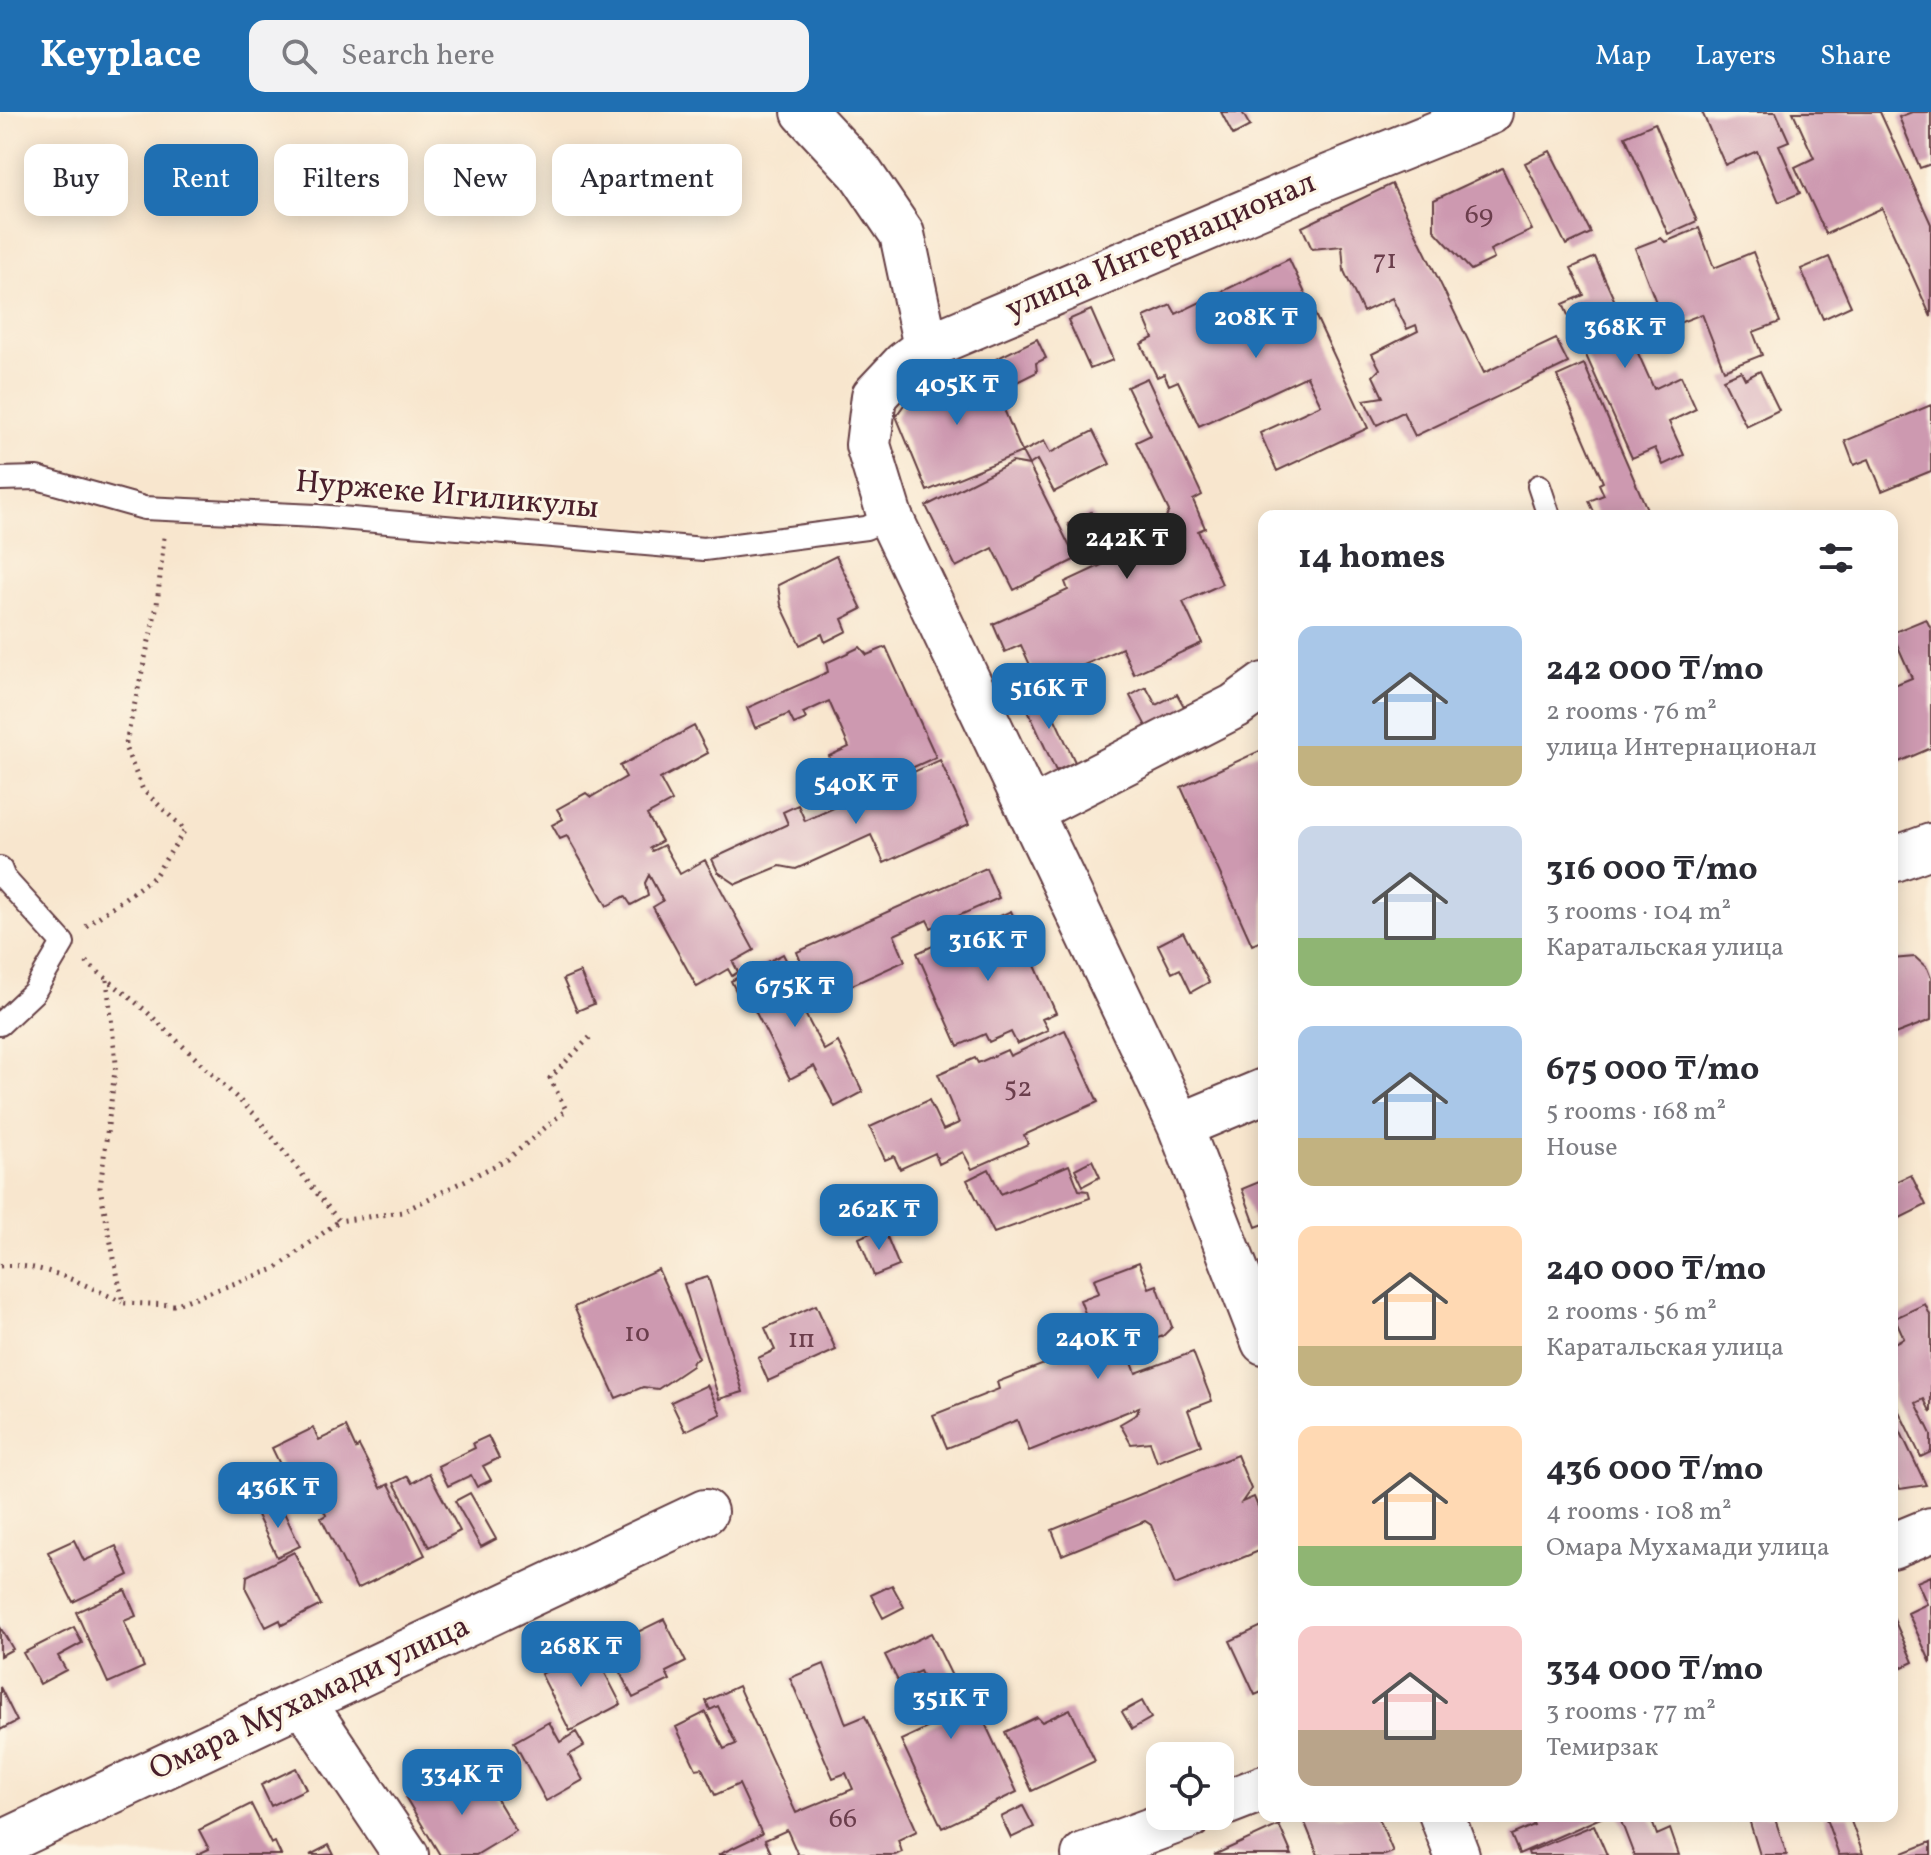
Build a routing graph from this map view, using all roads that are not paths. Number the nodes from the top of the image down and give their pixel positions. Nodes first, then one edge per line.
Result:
1 (804, 112) edge
2 (1490, 112) edge
3 (926, 347) junction
4 (0, 479) edge
5 (1539, 486) dead end
6 (1547, 510) edge
7 (890, 517) junction
8 (1258, 689) edge
9 (1030, 811) junction
10 (1931, 846) edge
11 (1898, 858) edge
12 (0, 868) edge
13 (0, 1024) edge
14 (1258, 1094) edge
15 (1180, 1126) junction
16 (1258, 1327) edge
17 (705, 1512) dead end
18 (1931, 1530) edge
19 (1898, 1544) edge
20 (303, 1702) junction
21 (1258, 1790) edge
22 (1234, 1800) edge
23 (1444, 1822) edge
24 (1152, 1830) edge
25 (0, 1844) edge
26 (406, 1855) edge
27 (1084, 1855) edge
28 (1457, 1855) edge

1 - 3 street
2 - 3 street, улица Интернационал
3 - 7 street, улица Интернационал
4 - 7 lane, Нуржеке Игиликулы
5 - 6 lane
7 - 9 street, улица Интернационал
8 - 9 street
9 - 15 street, улица Интернационал
10 - 11 street
12 - 13 lane
14 - 15 street
15 - 16 street, улица Интернационал
17 - 20 street, Омара Мухамади улица
18 - 19 street
20 - 25 street, Омара Мухамади улица
20 - 26 street
21 - 22 street
23 - 28 street
24 - 27 street

